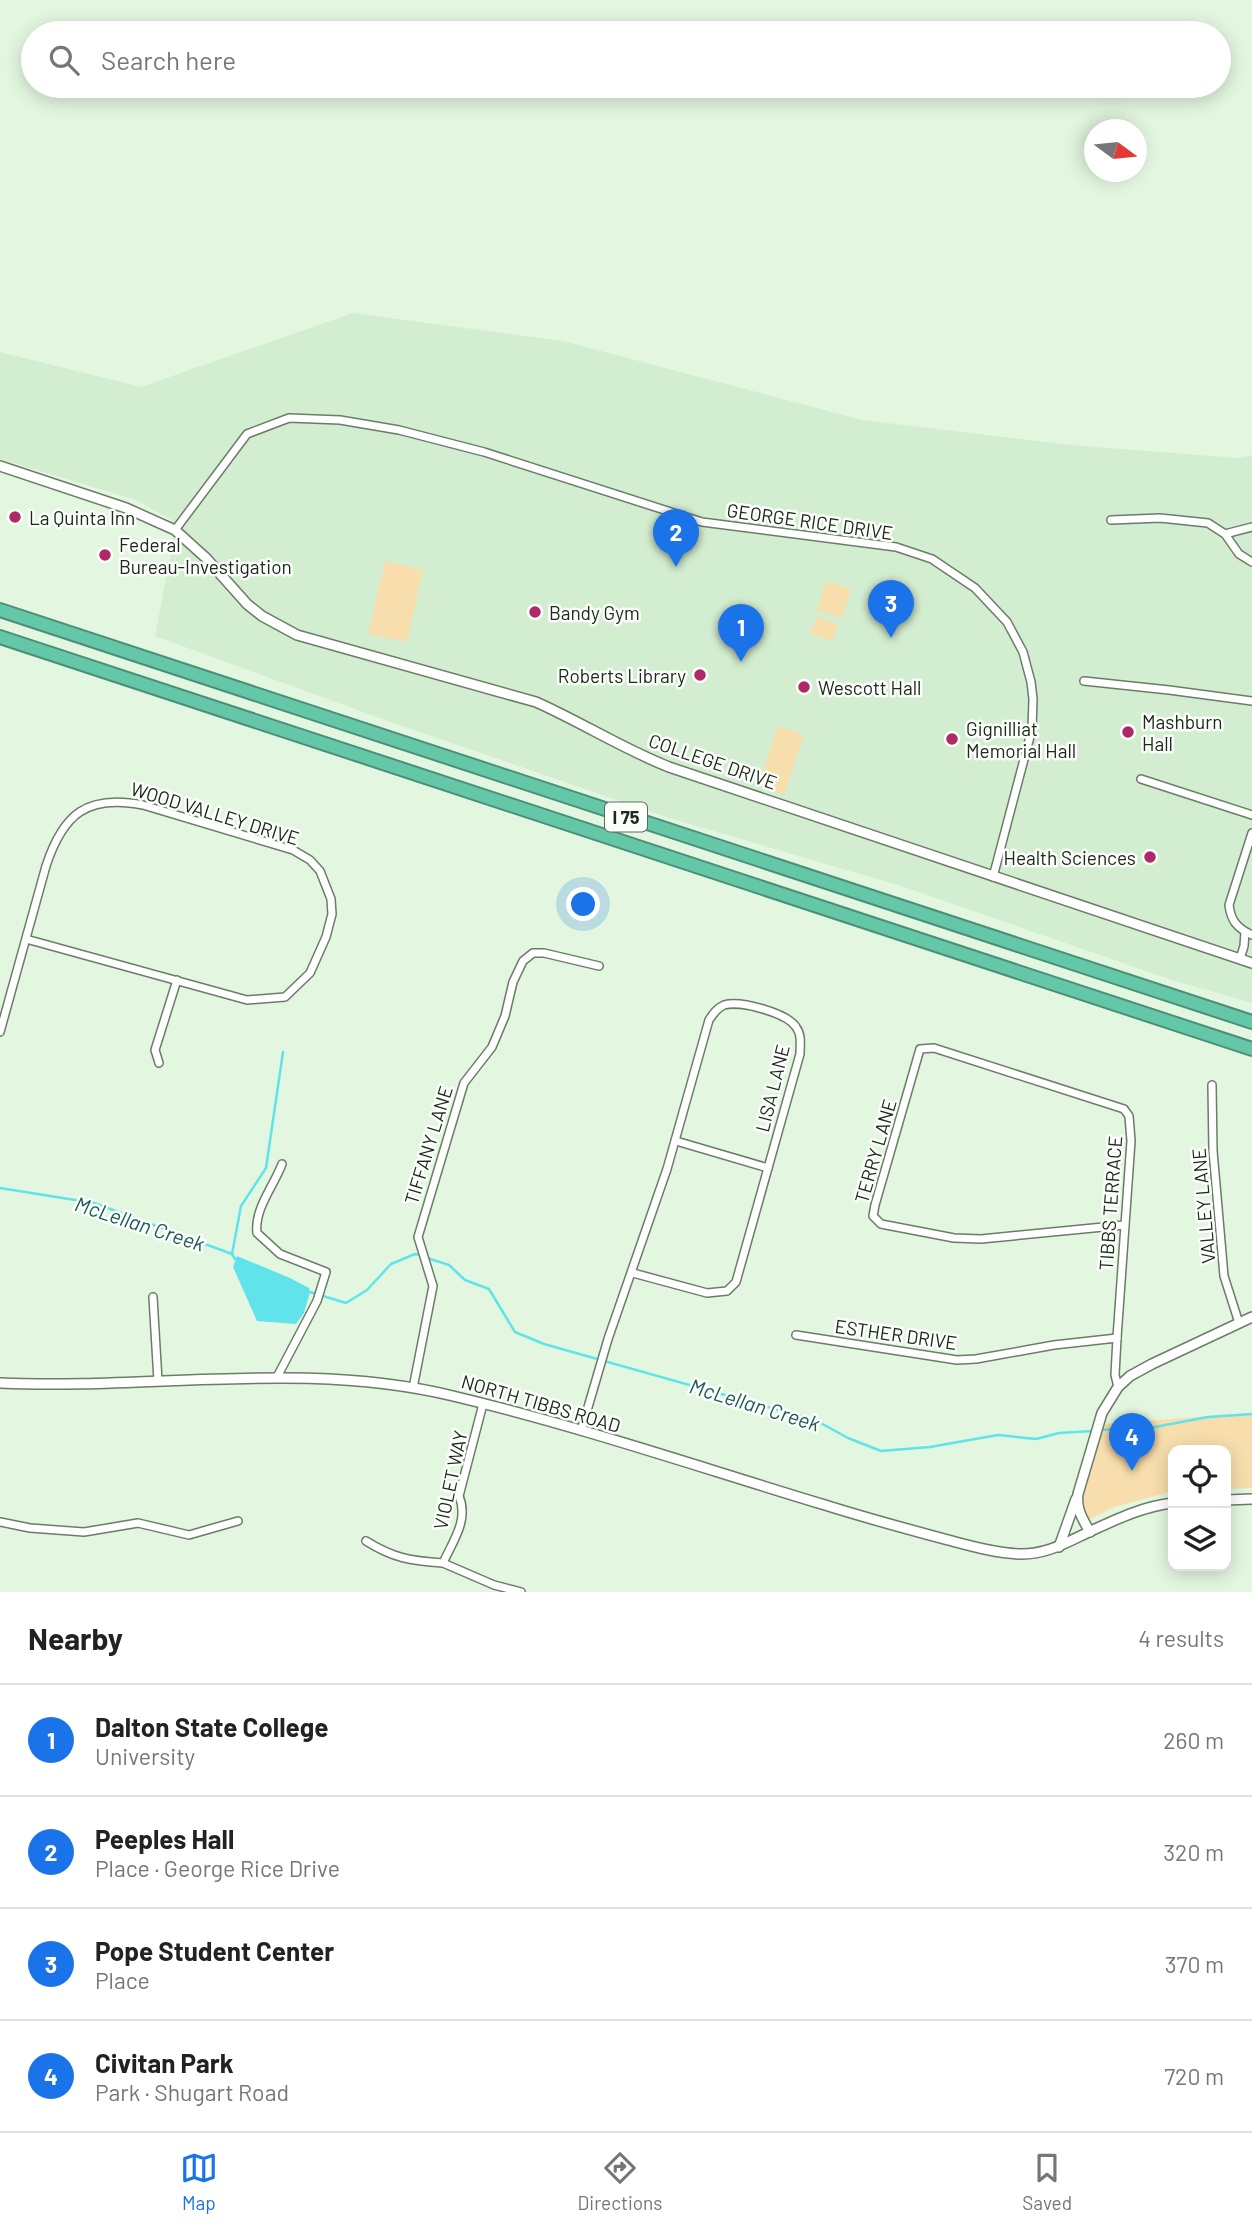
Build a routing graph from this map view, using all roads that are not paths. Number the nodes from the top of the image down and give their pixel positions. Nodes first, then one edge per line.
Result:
1 (0, 466) edge
2 (1111, 520) dead end
3 (1252, 527) edge
4 (175, 530) junction
5 (1225, 534) junction
6 (1252, 562) edge
7 (0, 610) edge
8 (0, 637) edge
9 (1084, 681) dead end
10 (1252, 701) edge
11 (1141, 779) dead end
12 (1252, 815) edge
13 (1252, 833) edge
14 (993, 877) junction
15 (1248, 934) edge
16 (26, 939) junction
17 (1240, 959) junction
18 (1252, 961) edge
19 (599, 966) dead end
20 (177, 980) junction
21 (1252, 1023) edge
22 (0, 1032) edge
23 (920, 1049) joint
24 (1252, 1049) edge
25 (159, 1063) dead end
26 (1212, 1085) dead end
27 (676, 1141) junction
28 (282, 1164) dead end
29 (768, 1168) junction
30 (1124, 1225) junction
31 (633, 1273) junction
32 (153, 1297) dead end
33 (1252, 1317) edge
34 (1239, 1323) junction
35 (796, 1335) dead end
36 (1117, 1338) junction
37 (277, 1377) junction
38 (158, 1381) junction
39 (0, 1383) edge
40 (1118, 1387) junction
41 (413, 1388) junction
42 (483, 1404) junction
43 (581, 1431) junction
44 (1078, 1494) junction
45 (1252, 1499) edge
46 (1231, 1500) edge
47 (1168, 1504) edge
48 (238, 1521) dead end
49 (0, 1522) edge
50 (1090, 1531) junction
51 (366, 1541) dead end
52 (1059, 1547) junction
53 (443, 1563) junction
54 (521, 1592) edge

1 - 4 street, COLLEGE DRIVE
2 - 5 street
3 - 5 street
4 - 14 street, COLLEGE DRIVE
4 - 14 street, GEORGE RICE DRIVE
5 - 6 street
7 - 21 highway, I 75
8 - 24 highway, I 75
9 - 10 street
11 - 12 street
13 - 15 street
14 - 17 street, COLLEGE DRIVE
15 - 17 street
16 - 20 street, WOOD VALLEY DRIVE
16 - 20 street, WOOD VALLEY DRIVE
16 - 22 street, WOOD VALLEY DRIVE
17 - 18 street, COLLEGE DRIVE
19 - 41 street, TIFFANY LANE
20 - 25 street
23 - 30 street, TIBBS TERRACE
23 - 30 street, TERRY LANE
26 - 34 street, VALLEY LANE
27 - 29 street
27 - 29 street, LISA LANE
27 - 31 street, LISA LANE
28 - 37 street
29 - 31 street, LISA LANE
30 - 36 street, TIBBS TERRACE
31 - 43 street, LISA LANE
32 - 38 street
33 - 34 street
34 - 40 street
35 - 36 street, ESTHER DRIVE
36 - 40 street, TIBBS TERRACE
37 - 38 street, NORTH TIBBS ROAD
37 - 41 street, NORTH TIBBS ROAD
38 - 39 street, NORTH TIBBS ROAD
40 - 44 street
41 - 42 street, NORTH TIBBS ROAD
42 - 43 street, NORTH TIBBS ROAD
42 - 53 street, VIOLET WAY
43 - 52 street, NORTH TIBBS ROAD
44 - 50 street
44 - 52 street
45 - 46 street
47 - 50 street, NORTH TIBBS ROAD
48 - 49 street
50 - 52 street, NORTH TIBBS ROAD
51 - 53 street
53 - 54 street

